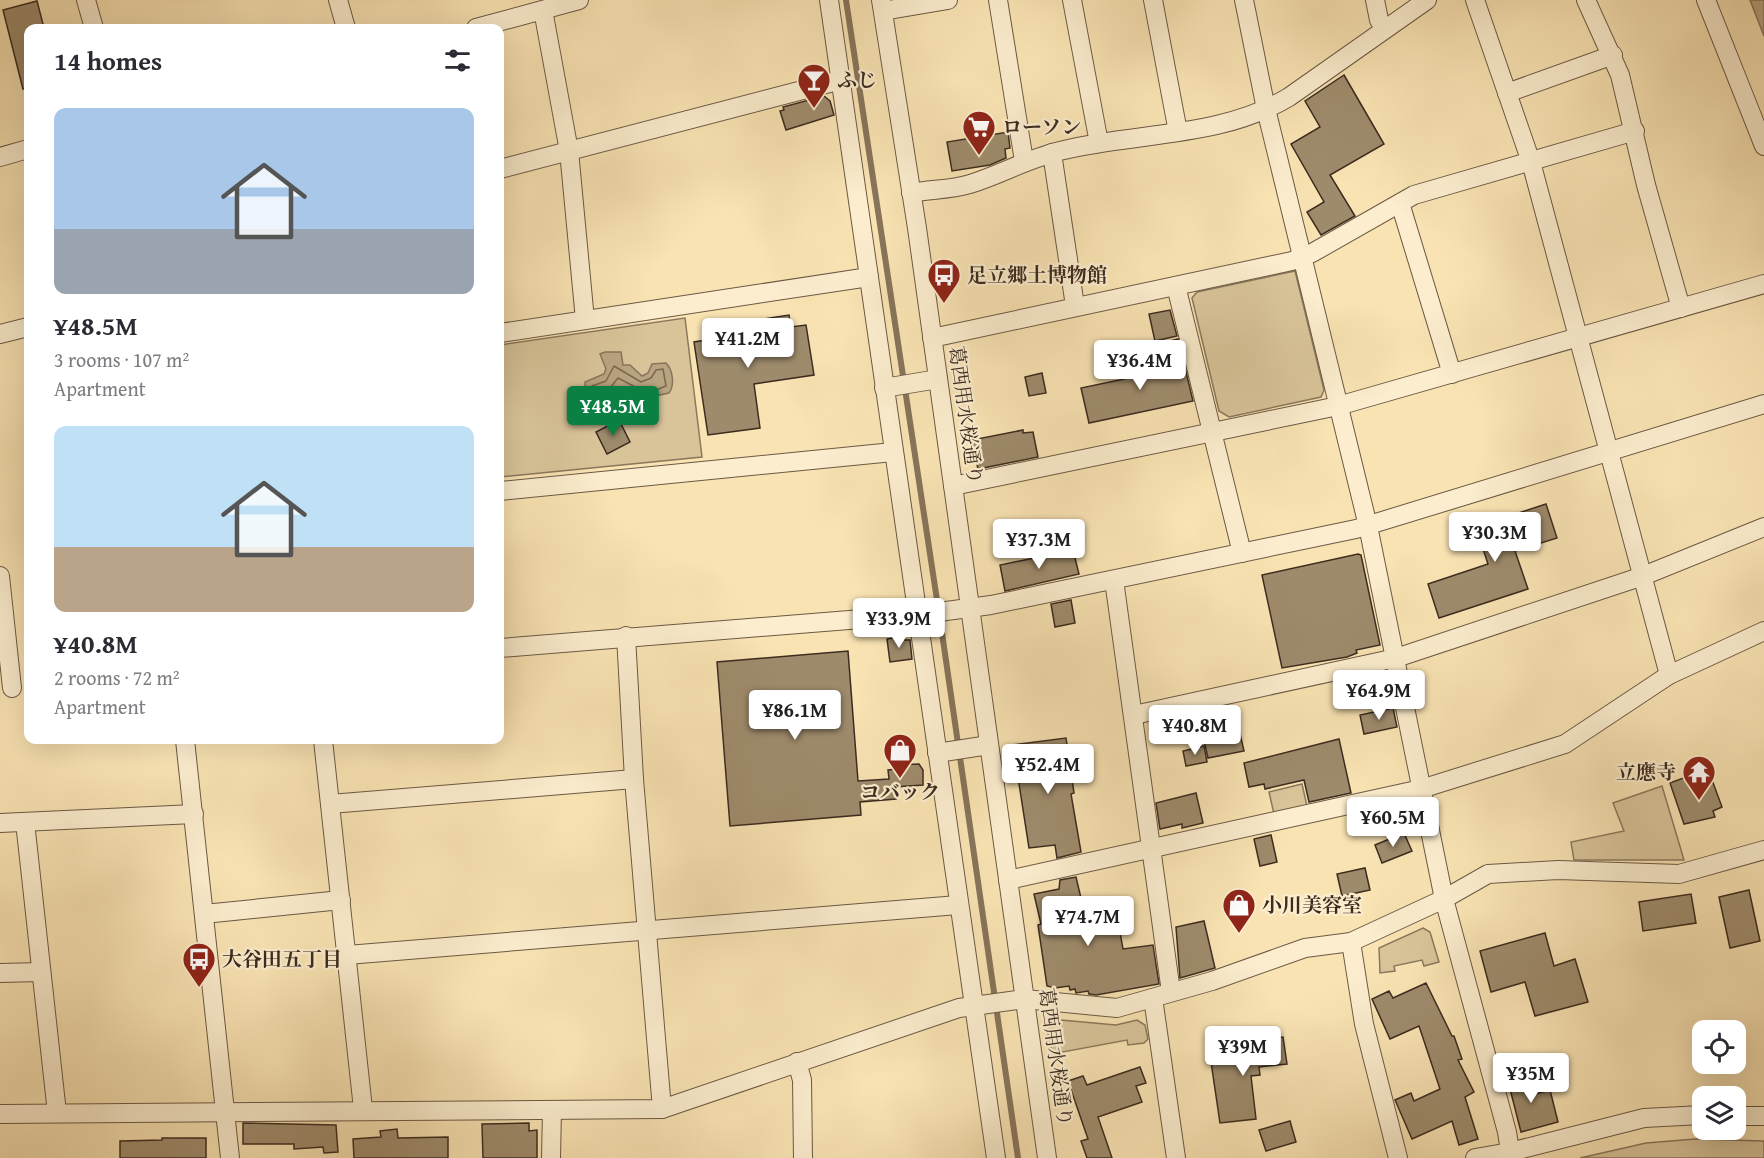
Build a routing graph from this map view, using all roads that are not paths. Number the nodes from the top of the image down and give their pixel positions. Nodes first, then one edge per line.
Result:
1 (86, 0) edge
2 (338, 0) edge
3 (579, 0) edge
4 (829, 0) edge
5 (948, 0) edge
6 (998, 0) edge
7 (1072, 0) edge
8 (1154, 0) edge
9 (1244, 0) edge
10 (1375, 0) edge
11 (1427, 0) edge
12 (1475, 0) edge
13 (1586, 0) edge
14 (1706, 0) edge
15 (882, 5) edge
16 (543, 10) junction
17 (93, 24) edge
18 (345, 24) edge
19 (491, 24) edge
20 (1385, 28) junction
21 (1613, 55) junction
22 (841, 80) junction
23 (1507, 93) junction
24 (1266, 109) junction
25 (1635, 131) junction
26 (1178, 132) junction
27 (1099, 143) junction
28 (1764, 146) edge
29 (24, 150) edge
30 (568, 151) junction
31 (1052, 153) junction
32 (0, 157) edge
33 (1024, 161) junction
34 (1532, 162) junction
35 (504, 168) edge
36 (911, 193) junction
37 (1400, 203) junction
38 (1303, 258) junction
39 (869, 277) junction
40 (1764, 284) edge
41 (1176, 286) junction
42 (1075, 306) junction
43 (1681, 308) junction
44 (585, 320) junction
45 (24, 328) edge
46 (504, 332) edge
47 (0, 334) edge
48 (932, 338) junction
49 (1579, 338) junction
50 (1452, 374) junction
51 (938, 379) junction
52 (884, 388) junction
53 (1764, 404) edge
54 (1338, 406) junction
55 (1211, 431) junction
56 (893, 452) junction
57 (1610, 452) junction
58 (953, 486) junction
59 (504, 491) edge
60 (1368, 525) junction
61 (1764, 527) edge
62 (1242, 553) junction
63 (0, 576) edge
64 (1643, 576) junction
65 (1114, 580) junction
66 (963, 609) junction
67 (920, 614) junction
68 (1764, 631) edge
69 (626, 636) junction
70 (504, 648) edge
71 (1396, 658) junction
72 (1669, 675) junction
73 (14, 688) edge
74 (1134, 715) junction
75 (185, 744) edge
76 (323, 744) edge
77 (982, 746) junction
78 (941, 752) junction
79 (634, 778) junction
80 (1421, 789) junction
81 (330, 804) junction
82 (194, 814) junction
83 (25, 822) junction
84 (0, 823) edge
85 (1153, 850) junction
86 (1764, 850) edge
87 (1008, 880) junction
88 (1444, 899) junction
89 (340, 900) junction
90 (958, 905) junction
91 (204, 914) junction
92 (647, 931) junction
93 (1352, 942) junction
94 (347, 955) junction
95 (41, 972) junction
96 (0, 973) edge
97 (1171, 992) junction
98 (1153, 998) junction
99 (1024, 999) junction
100 (979, 1005) junction
101 (797, 1062) junction
102 (363, 1109) junction
103 (662, 1109) junction
104 (552, 1110) junction
105 (225, 1111) junction
106 (57, 1113) junction
107 (0, 1114) edge
108 (1692, 1116) edge
109 (1746, 1116) edge
110 (1764, 1116) edge
111 (1511, 1155) edge
112 (230, 1158) edge
113 (551, 1158) edge
114 (802, 1158) edge
115 (996, 1158) edge
116 (1047, 1158) edge
117 (1176, 1158) edge
118 (1398, 1158) edge
119 (1475, 1158) edge

1 - 17 street
2 - 18 street
3 - 16 street
4 - 22 street
5 - 15 street
6 - 33 street
7 - 27 street
8 - 26 street
9 - 24 street
10 - 20 street
11 - 20 street
12 - 23 street
13 - 21 street
14 - 28 street
15 - 36 street, 葛西用水桜通り
16 - 19 street
16 - 30 street
20 - 24 street
21 - 23 street
21 - 25 street
22 - 30 street
22 - 39 street
23 - 34 street
24 - 26 street
24 - 38 street
25 - 34 street
25 - 43 street
26 - 27 street
27 - 31 street
29 - 32 street
30 - 35 street
30 - 44 street
31 - 33 street
31 - 42 street
33 - 36 street
34 - 37 street
34 - 49 street
36 - 48 street, 葛西用水桜通り
37 - 38 street
37 - 50 street
38 - 41 street
38 - 54 street
39 - 44 street
39 - 52 street
40 - 43 street
41 - 42 street
41 - 55 street
42 - 48 street
43 - 49 street
44 - 46 street
45 - 47 street
48 - 51 street, 葛西用水桜通り
49 - 50 street
49 - 57 street
50 - 54 street
51 - 52 street
51 - 58 street, 葛西用水桜通り
52 - 56 street
53 - 57 street
54 - 55 street
54 - 60 street
55 - 58 street
55 - 62 street
56 - 59 street
56 - 67 street
57 - 60 street
57 - 64 street
58 - 66 street, 葛西用水桜通り
60 - 62 street
60 - 71 street
61 - 64 street
62 - 65 street
63 - 73 street
64 - 71 street
64 - 72 street
65 - 66 street
65 - 74 street
66 - 67 street
66 - 77 street, 葛西用水桜通り
67 - 69 street
67 - 78 street
68 - 72 street
69 - 70 street
69 - 79 street
71 - 74 street
71 - 80 street
72 - 80 street
74 - 85 street
75 - 82 street
76 - 81 street
77 - 78 street
77 - 87 street, 葛西用水桜通り
78 - 90 street
79 - 81 street
79 - 92 street
80 - 85 street
80 - 88 street
81 - 89 street
82 - 83 street
82 - 91 street
83 - 84 street
83 - 95 street
85 - 87 street
85 - 97 street
86 - 88 street
87 - 99 street, 葛西用水桜通り
88 - 93 street
88 - 111 street
89 - 91 street
89 - 94 street
90 - 92 street
90 - 100 street
91 - 105 street
92 - 94 street
92 - 103 street
93 - 97 street
93 - 118 street
94 - 102 street
95 - 96 street
95 - 106 street
97 - 98 street
98 - 99 street
98 - 117 street
99 - 100 street
99 - 116 street, 葛西用水桜通り
100 - 101 street
100 - 115 street
101 - 103 street
101 - 114 street
102 - 104 street
102 - 105 street
103 - 104 street
104 - 113 street
105 - 106 street
105 - 112 street
106 - 107 street
108 - 111 street
109 - 110 street
111 - 119 street

